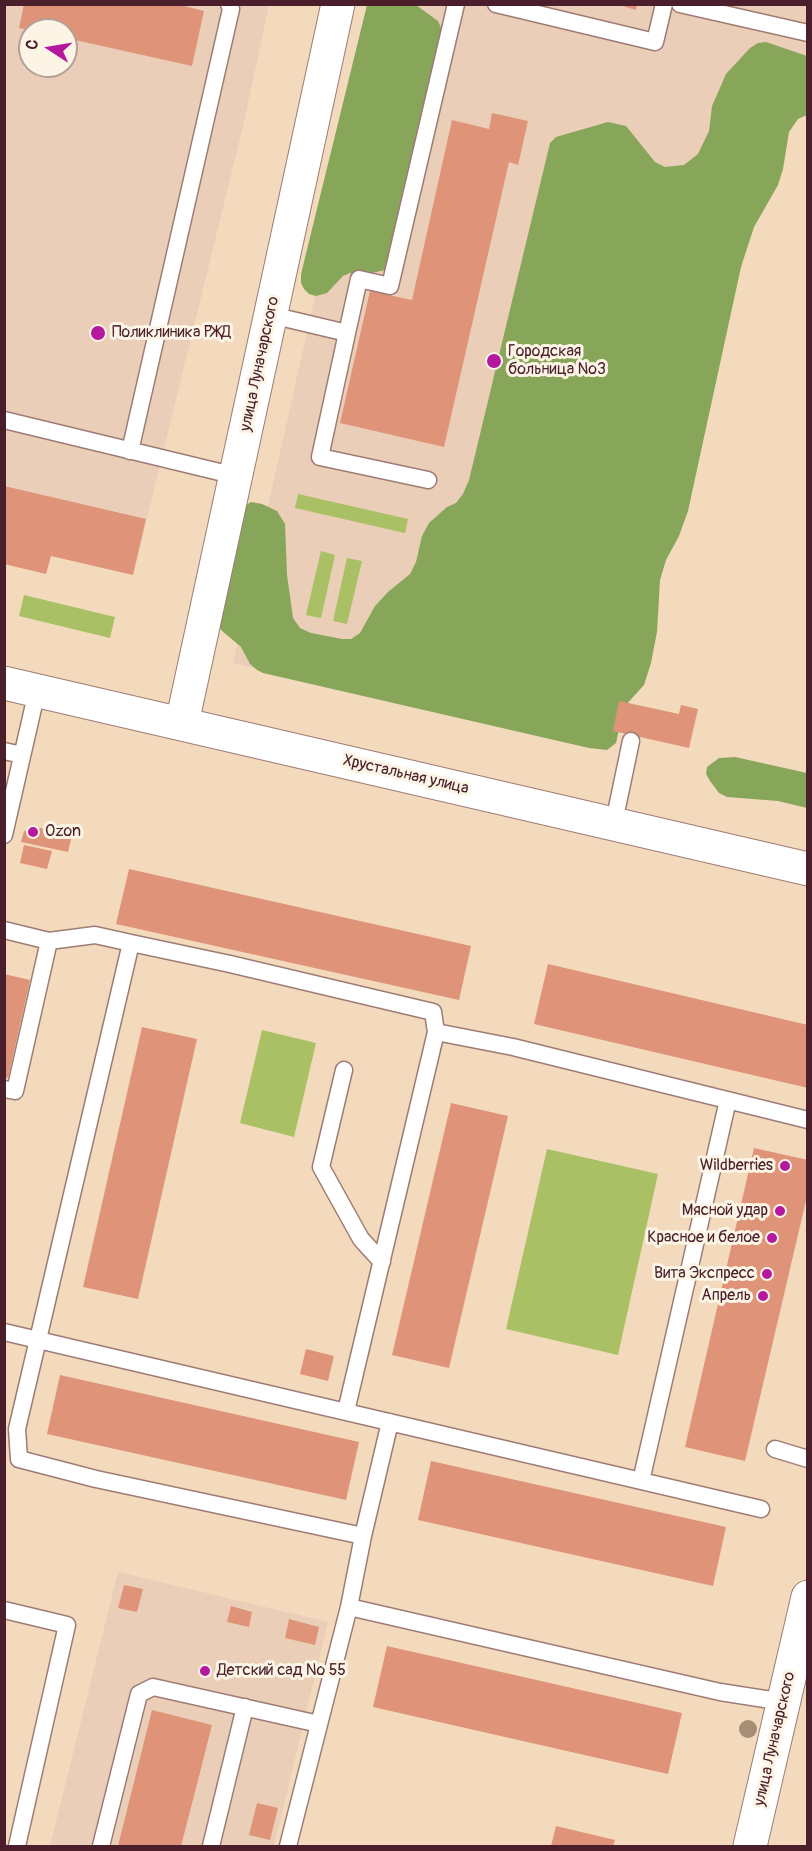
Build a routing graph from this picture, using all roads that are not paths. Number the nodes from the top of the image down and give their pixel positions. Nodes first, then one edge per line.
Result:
1 (229, 4) edge
2 (338, 4) edge
3 (456, 4) edge
4 (496, 4) edge
5 (664, 4) edge
6 (680, 4) edge
7 (807, 33) edge
8 (271, 315) junction
9 (347, 333) junction
10 (4, 420) edge
11 (130, 451) junction
12 (236, 476) junction
13 (428, 480) dead end
14 (4, 683) edge
15 (37, 691) junction
16 (182, 723) junction
17 (631, 741) dead end
18 (4, 751) edge
19 (22, 754) junction
20 (614, 822) junction
21 (4, 835) edge
22 (807, 869) edge
23 (4, 930) edge
24 (49, 941) junction
25 (130, 943) junction
26 (436, 1032) junction
27 (344, 1070) dead end
28 (4, 1089) edge
29 (728, 1100) junction
30 (807, 1120) edge
31 (382, 1262) junction
32 (4, 1332) edge
33 (37, 1339) junction
34 (346, 1412) junction
35 (390, 1422) junction
36 (775, 1449) dead end
37 (807, 1459) edge
38 (641, 1481) junction
39 (762, 1509) dead end
40 (363, 1536) junction
41 (807, 1597) edge
42 (349, 1606) junction
43 (4, 1610) edge
44 (784, 1702) junction
45 (245, 1707) junction
46 (319, 1724) junction
47 (17, 1846) edge
48 (101, 1846) edge
49 (211, 1846) edge
50 (288, 1846) edge
51 (750, 1846) edge

1 - 11 lane
2 - 8 street, улица Луначарского
3 - 9 lane
4 - 5 lane
6 - 7 lane
8 - 9 lane
8 - 12 street, улица Луначарского
9 - 13 lane
10 - 11 lane
11 - 12 lane
12 - 16 street, улица Луначарского
14 - 15 street, Хрустальная улица
15 - 16 street, Хрустальная улица
15 - 19 lane
16 - 20 street, Хрустальная улица
17 - 20 lane
18 - 19 lane
19 - 21 lane
20 - 22 street, Хрустальная улица
23 - 24 lane
24 - 25 lane
24 - 28 lane
25 - 26 lane
25 - 33 lane
26 - 29 lane
26 - 31 lane
27 - 31 lane
29 - 30 lane
29 - 38 lane
31 - 34 lane
32 - 33 lane
33 - 34 lane
33 - 40 lane
34 - 35 lane
35 - 38 lane
35 - 40 lane
36 - 37 lane
38 - 39 lane
40 - 42 lane
41 - 44 street, улица Луначарского
42 - 44 lane
42 - 46 lane
43 - 47 lane
44 - 51 street, улица Луначарского
45 - 46 lane
45 - 48 lane
45 - 49 lane
46 - 50 lane

